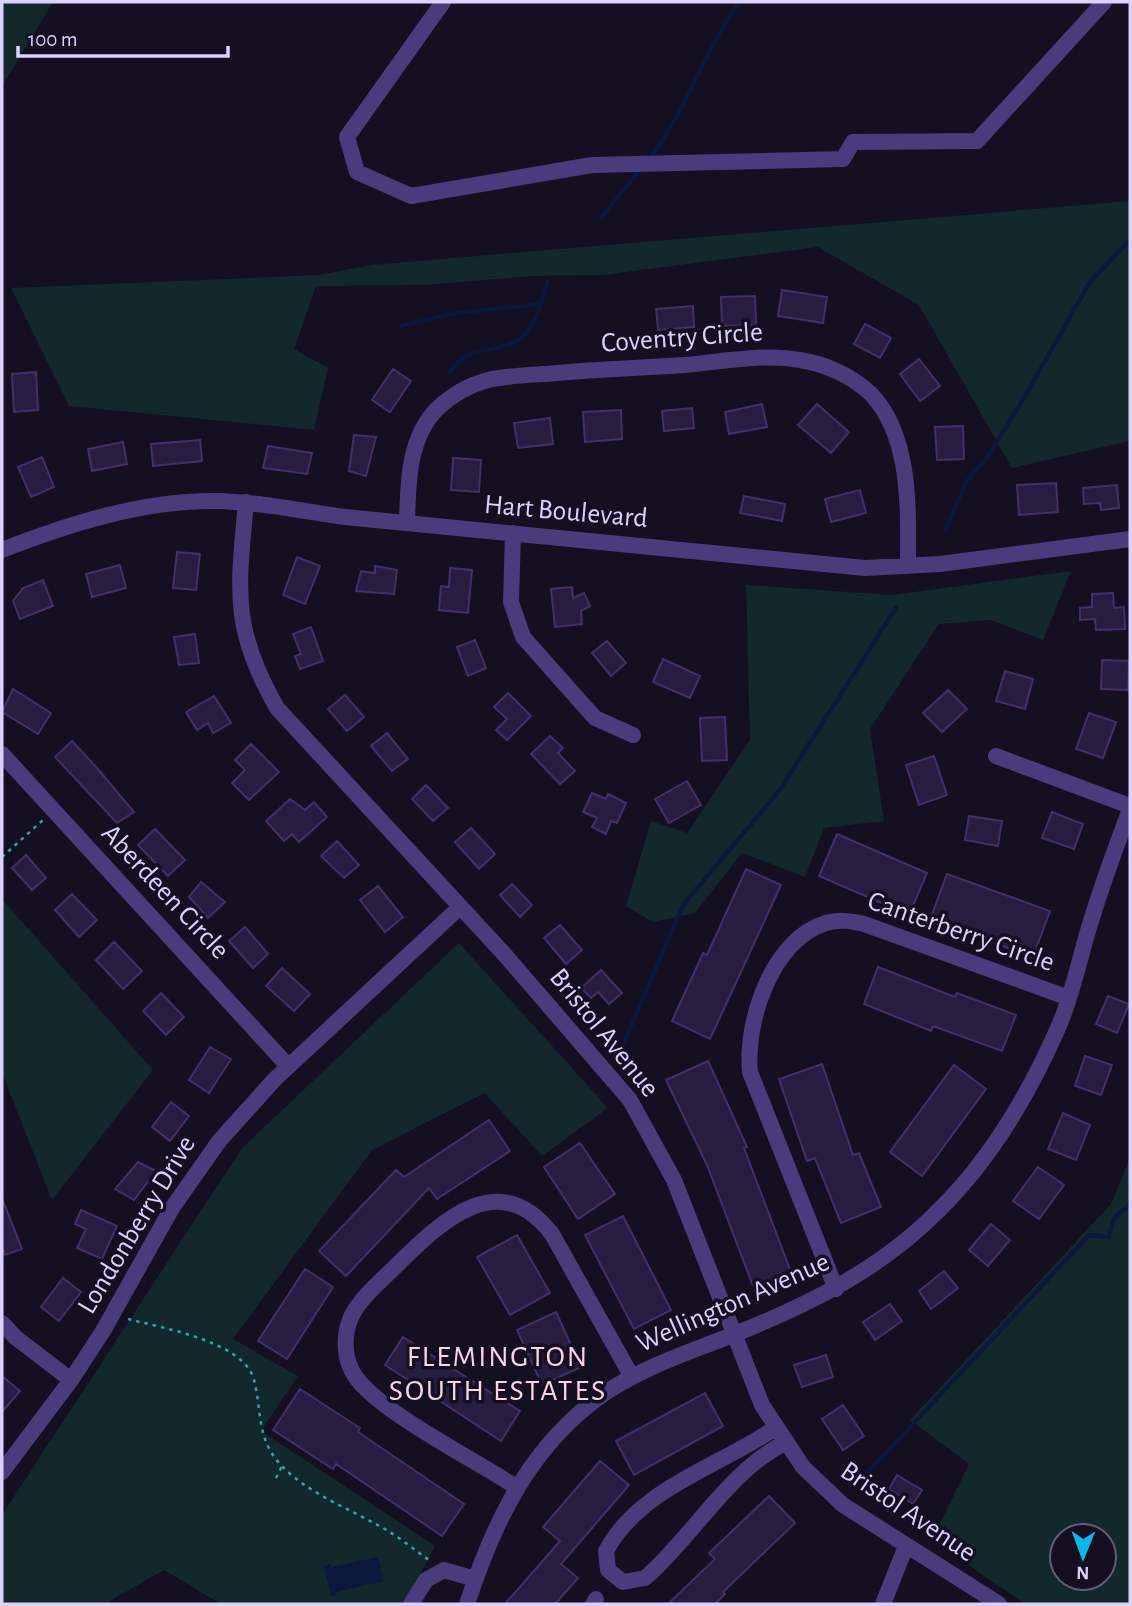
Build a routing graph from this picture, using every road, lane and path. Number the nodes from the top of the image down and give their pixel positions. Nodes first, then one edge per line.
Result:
1 (443, 2) edge
2 (1104, 2) edge
3 (246, 502) junction
4 (407, 523) junction
5 (513, 533) junction
6 (1130, 539) edge
7 (4, 543) edge
8 (908, 566) junction
9 (633, 735) dead end
10 (2, 754) edge
11 (996, 756) dead end
12 (1130, 808) edge
13 (54, 810) junction
14 (2, 857) edge
15 (460, 907) junction
16 (1069, 998) junction
17 (289, 1066) junction
18 (836, 1289) junction
19 (112, 1315) junction
20 (2, 1323) edge
21 (735, 1334) junction
22 (632, 1377) junction
23 (71, 1380) junction
24 (775, 1428) junction
25 (785, 1443) junction
26 (282, 1466) junction
27 (2, 1472) edge
28 (276, 1478) dead end
29 (516, 1487) junction
30 (906, 1546) junction
31 (444, 1570) junction
32 (475, 1579) junction
33 (411, 1604) edge
34 (467, 1604) edge
35 (883, 1604) edge
36 (999, 1604) edge

1 - 2 street
3 - 4 street, Hart Boulevard
3 - 7 street, Hart Boulevard
3 - 15 street, Bristol Avenue
4 - 5 street, Hart Boulevard
4 - 8 street, Coventry Circle
5 - 8 street, Hart Boulevard
5 - 9 street
6 - 8 street, Hart Boulevard
10 - 13 street, Aberdeen Circle
11 - 12 street
12 - 16 street, Wellington Avenue
13 - 14 path
13 - 17 street, Aberdeen Circle
15 - 17 street, Londonberry Drive
15 - 21 street, Bristol Avenue
16 - 18 street, Wellington Avenue
16 - 18 street, Canterberry Circle
17 - 19 street, Londonberry Drive
18 - 21 street, Wellington Avenue
19 - 23 street, Londonberry Drive
19 - 26 path
20 - 23 street
21 - 22 street, Wellington Avenue
21 - 24 street, Bristol Avenue
22 - 29 street, Wellington Avenue
22 - 29 street
23 - 27 street, Londonberry Drive
24 - 25 street, Bristol Avenue
24 - 25 street
25 - 30 street, Bristol Avenue
26 - 28 path
26 - 31 path
29 - 32 street, Wellington Avenue
30 - 35 street
30 - 36 street, Bristol Avenue
31 - 32 street
31 - 33 street
32 - 34 street, Wellington Avenue

